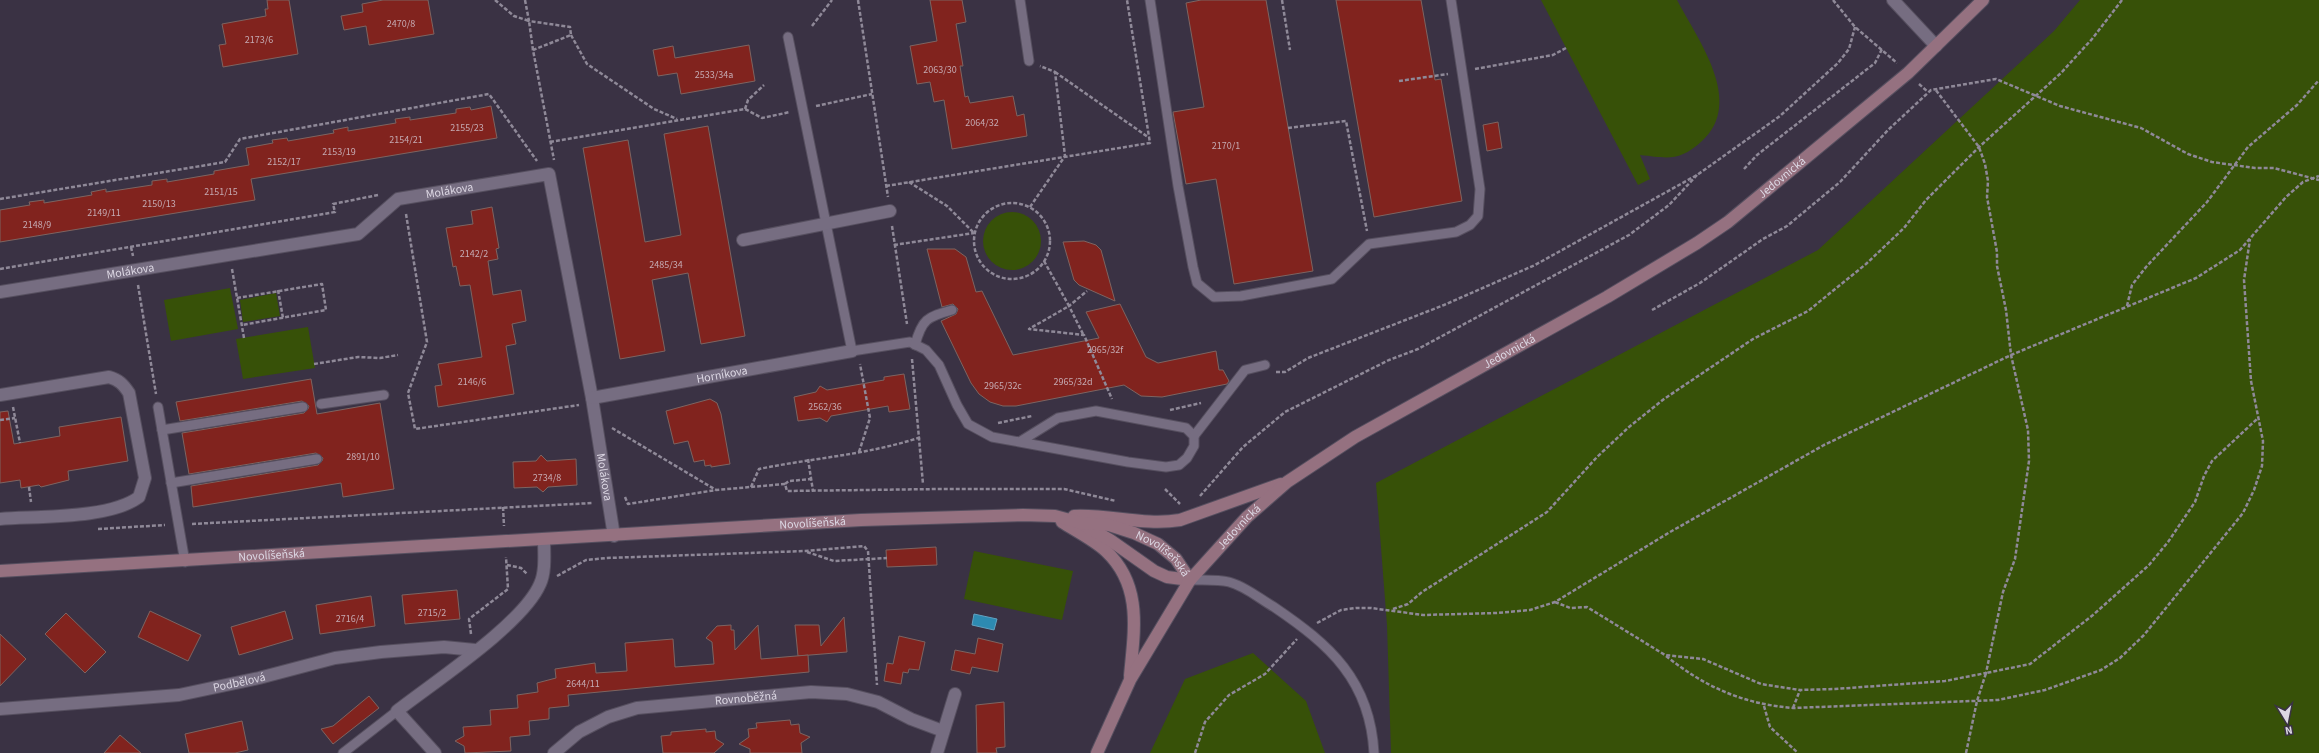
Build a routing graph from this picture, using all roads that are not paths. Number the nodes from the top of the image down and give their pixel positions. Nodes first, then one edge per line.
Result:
1 (1020, 0) edge
2 (1150, 0) edge
3 (1451, 0) edge
4 (1893, 0) edge
5 (1983, 0) edge
6 (788, 37) dead end
7 (1936, 46) junction
8 (1029, 61) road end
9 (890, 212) dead end
10 (827, 224) junction
11 (743, 240) dead end
12 (0, 292) edge
13 (952, 310) dead end
14 (915, 345) junction
15 (855, 351) junction
16 (1267, 369) road end
17 (0, 395) edge
18 (384, 395) dead end
19 (592, 398) junction
20 (321, 404) dead end
21 (158, 407) road end
22 (303, 407) dead end
23 (162, 430) junction
24 (1194, 436) junction
25 (1021, 441) junction
26 (317, 459) dead end
27 (1287, 482) junction
28 (171, 483) junction
29 (1055, 516) junction
30 (0, 519) edge
31 (1081, 523) junction
32 (614, 536) junction
33 (544, 539) junction
34 (185, 562) junction
35 (0, 571) edge
36 (1190, 580) junction
37 (476, 650) junction
38 (1130, 680) junction
39 (955, 694) dead end
40 (0, 709) edge
41 (397, 711) junction
42 (943, 731) junction
43 (343, 753) edge
44 (435, 753) edge
45 (554, 753) edge
46 (937, 753) edge
47 (1097, 753) edge
48 (1374, 753) edge

1 - 8 lane
2 - 3 lane
4 - 7 street
5 - 7 street, Jedovnická
6 - 10 lane
7 - 27 street, Jedovnická
9 - 10 street
10 - 11 street
10 - 15 lane
12 - 19 street, Molákova
13 - 14 lane
14 - 15 lane
14 - 25 lane
15 - 19 street, Horníkova
16 - 24 lane
17 - 30 street
18 - 20 lane
19 - 32 street, Molákova
21 - 23 lane
22 - 23 lane
23 - 28 lane
24 - 25 lane
24 - 25 lane
26 - 28 lane
27 - 29 street
27 - 36 street, Jedovnická
28 - 34 lane
29 - 31 street, Novolíšeňská
29 - 32 street, Novolíšeňská
29 - 38 street
31 - 36 street, Novolíšeňská
31 - 36 street, Novolíšeňská
32 - 33 street, Novolíšeňská
33 - 34 street, Novolíšeňská
33 - 37 street
34 - 35 street, Novolíšeňská
36 - 38 street, Jedovnická
36 - 48 lane
37 - 40 street, Podbělová
37 - 41 street
38 - 47 street, Jedovnická
39 - 42 street
41 - 43 lane
41 - 44 street
42 - 45 street, Rovnoběžná
42 - 46 street

